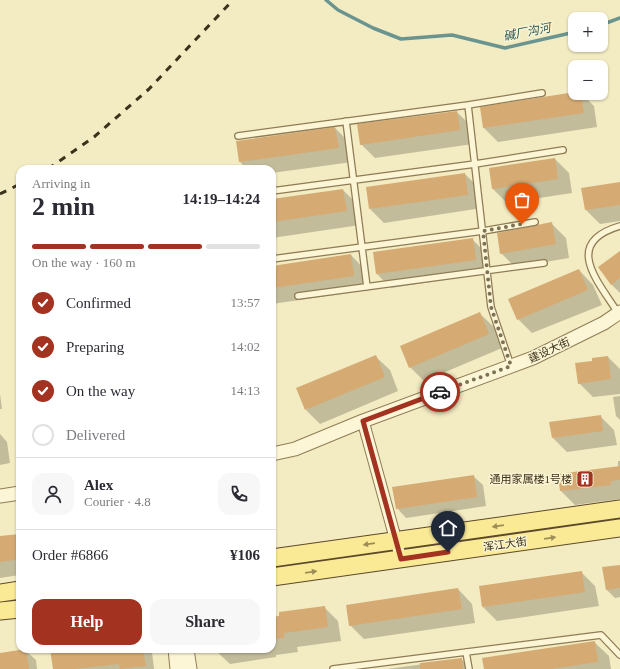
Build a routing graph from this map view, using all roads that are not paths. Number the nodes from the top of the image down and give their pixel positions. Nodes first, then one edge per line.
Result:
1 (542, 93) dead end
2 (468, 104) junction
3 (346, 121) junction
4 (238, 136) dead end
5 (563, 150) dead end
6 (475, 164) junction
7 (353, 180) junction
8 (276, 190) edge
9 (535, 222) dead end
10 (620, 226) edge
11 (483, 231) junction
12 (362, 247) junction
13 (276, 258) edge
14 (544, 263) dead end
15 (487, 271) junction
16 (366, 287) junction
17 (298, 296) dead end
18 (619, 313) edge
19 (511, 366) junction
20 (363, 421) junction
21 (276, 453) edge
22 (16, 494) edge
23 (0, 496) edge
24 (620, 509) edge
25 (620, 528) edge
26 (396, 541) junction
27 (276, 557) edge
28 (401, 559) junction
29 (276, 576) edge
30 (16, 591) edge
31 (0, 593) edge
32 (16, 610) edge
33 (0, 612) edge
34 (466, 652) junction
35 (175, 653) edge
36 (188, 653) edge
37 (620, 655) edge
38 (177, 669) edge
39 (190, 669) edge
40 (333, 669) edge
41 (469, 669) edge

1 - 2 lane
2 - 3 lane
2 - 6 lane
3 - 4 lane
3 - 7 lane
5 - 6 lane
6 - 7 lane
6 - 11 lane
7 - 8 lane
7 - 12 lane
9 - 11 lane
10 - 18 lane
11 - 12 lane
11 - 15 lane
12 - 13 lane
12 - 16 lane
14 - 15 lane
15 - 16 lane
15 - 19 lane
16 - 17 lane
18 - 19 street, 建设大街
19 - 20 street, 建设大街
20 - 21 street, 建设大街
20 - 26 street
22 - 23 street
24 -> 26 main road
28 -> 25 main road, 浑江大街
26 -> 27 main road
26 - 28 street
29 -> 28 main road, 浑江大街
30 - 31 main road
32 - 33 main road
34 - 37 lane
34 - 40 lane
34 - 41 lane
35 - 38 street
36 - 39 street

